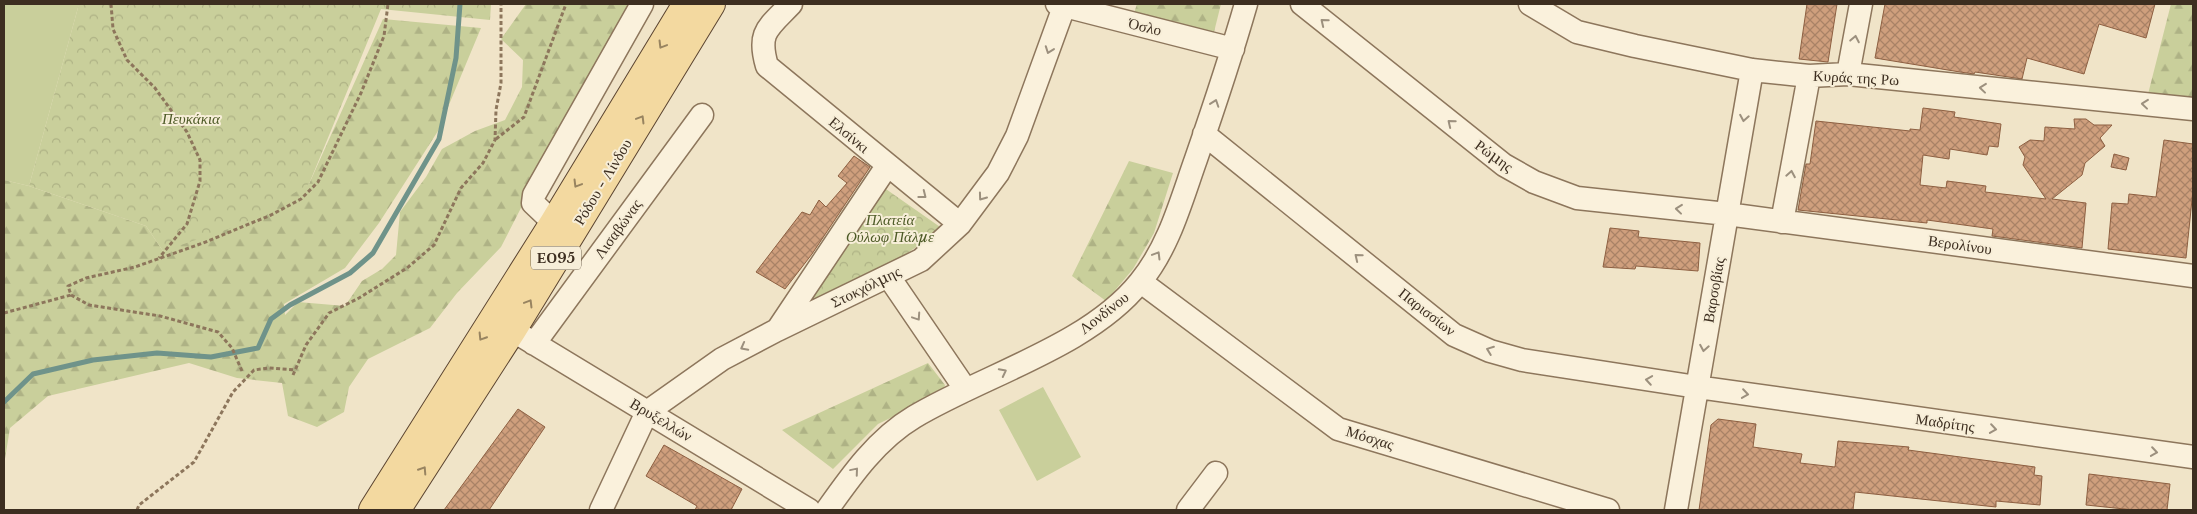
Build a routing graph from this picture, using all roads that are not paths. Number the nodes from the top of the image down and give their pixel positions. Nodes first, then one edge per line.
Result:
1 (642, 4) edge
2 (687, 4) edge
3 (711, 4) edge
4 (791, 4) edge
5 (1062, 4) edge
6 (1246, 4) edge
7 (1302, 4) edge
8 (1530, 4) edge
9 (1861, 4) edge
10 (1233, 49) junction
11 (1752, 70) junction
12 (1848, 74) junction
13 (1809, 76) junction
14 (2193, 110) edge
15 (702, 116) dead end
16 (1204, 134) junction
17 (887, 166) junction
18 (1727, 214) junction
19 (554, 222) junction
20 (1782, 222) junction
21 (960, 224) junction
22 (2193, 276) edge
23 (889, 277) junction
24 (1141, 282) junction
25 (778, 330) junction
26 (523, 337) junction
27 (1697, 387) junction
28 (966, 390) junction
29 (647, 412) junction
30 (2193, 457) edge
31 (1216, 472) dead end
32 (373, 510) edge
33 (396, 510) edge
34 (601, 510) edge
35 (809, 510) edge
36 (826, 510) edge
37 (1188, 510) edge
38 (1608, 510) edge
39 (1676, 510) edge

1 - 19 street
2 -> 19 main road, Ρόδου - Λίνδου / ΕΟ95
26 -> 3 main road, Ρόδου - Λίνδου / ΕΟ95
4 - 17 street, Ελσίνκι
5 - 10 street, Όσλο
5 -> 21 street, Στοκχόλμης
6 - 10 street, Λονδίνου
18 -> 7 street, Ρώμης
8 - 11 street, Κυράς της Ρω
12 -> 9 street
16 -> 10 street, Λονδίνου
11 - 13 street, Κυράς της Ρω
11 -> 18 street, Βαρσοβίας
12 - 13 street, Κυράς της Ρω
14 -> 12 street, Κυράς της Ρω
20 -> 13 street
15 - 26 street, Λισαβώνας
24 -> 16 street, Λονδίνου
27 -> 16 street, Παρισσίων
17 -> 21 street, Ελσίνκι
17 - 25 street
18 - 20 street, Βερολίνου
18 -> 27 street, Βαρσοβίας
19 -> 32 main road, Ρόδου - Λίνδου / ΕΟ95
20 - 22 street, Βερολίνου
21 - 23 street, Στοκχόλμης
23 - 25 street, Στοκχόλμης
23 -> 28 street
28 -> 24 street, Λονδίνου
24 - 38 street, Μόσχας
25 -> 29 street, Στοκχόλμης
26 - 29 street, Βρυξελλών
33 -> 26 main road, Ρόδου - Λίνδου / ΕΟ95
27 -> 30 street, Μαδρίτης
27 - 39 street, Βαρσοβίας
36 -> 28 street, Λονδίνου
29 - 34 street, Στοκχόλμης
29 - 35 street, Βρυξελλών
31 - 37 street

